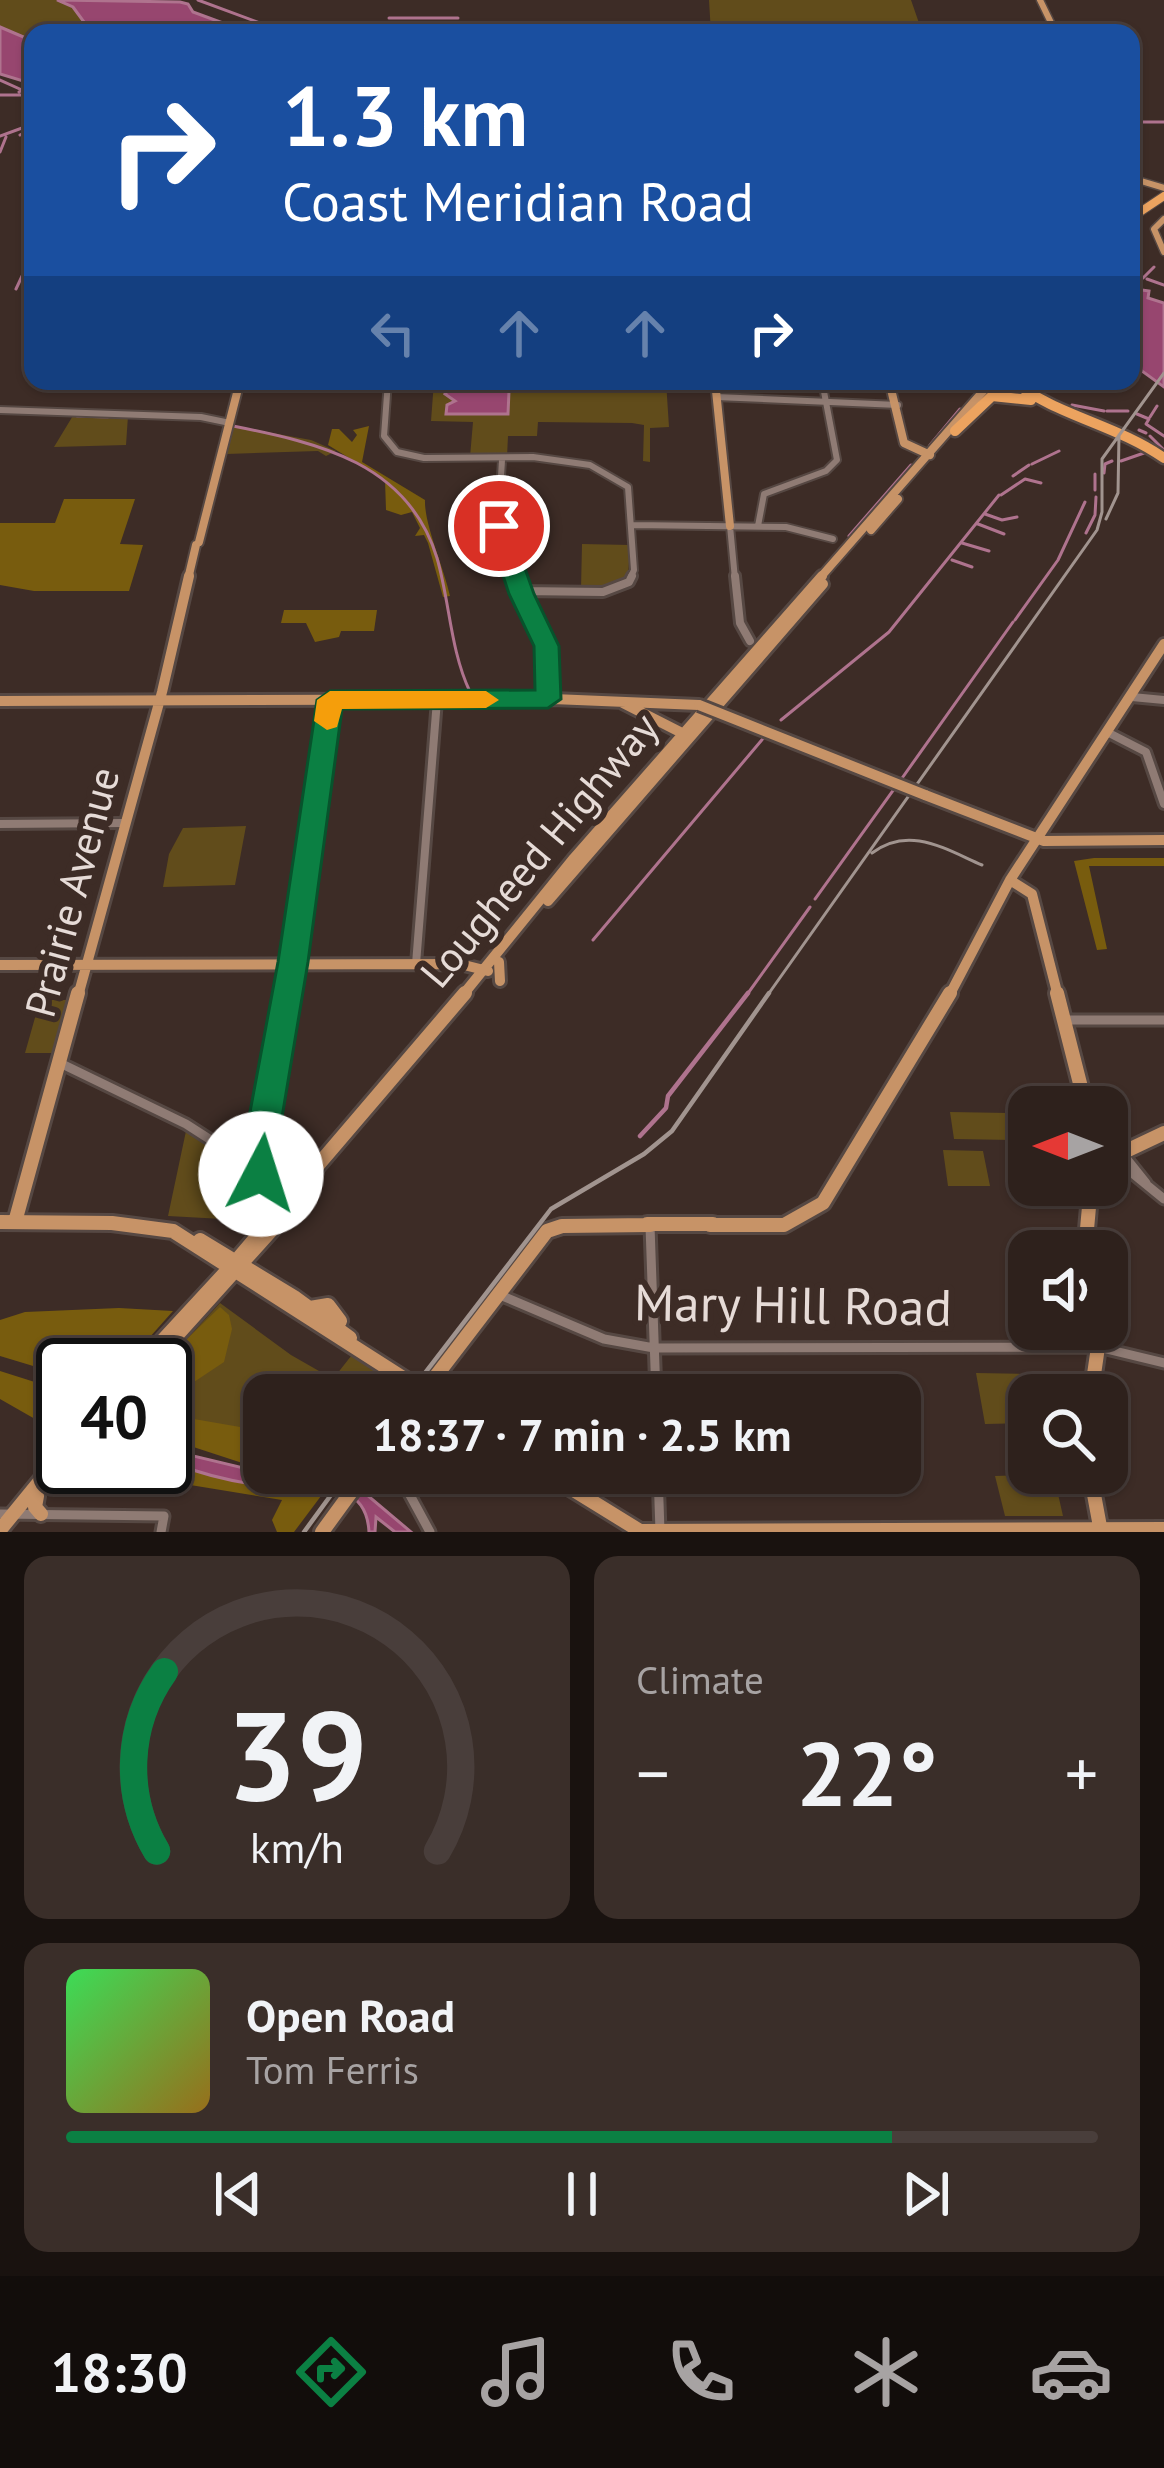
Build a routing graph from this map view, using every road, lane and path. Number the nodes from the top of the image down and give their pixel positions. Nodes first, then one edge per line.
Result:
1 (1164, 192) edge
2 (1140, 212) edge
3 (1164, 219) edge
4 (1164, 252) edge
5 (238, 390) edge
6 (387, 390) edge
7 (716, 390) edge
8 (824, 390) edge
9 (893, 390) edge
10 (988, 390) edge
11 (990, 390) edge
12 (1012, 390) edge
13 (1018, 390) edge
14 (1036, 390) edge
15 (716, 397) junction
16 (1025, 398) junction
17 (826, 405) junction
18 (896, 405) junction
19 (0, 410) edge
20 (1073, 411) junction
21 (230, 423) junction
22 (955, 431) junction
23 (932, 455) junction
24 (1164, 456) edge
25 (502, 460) junction
26 (633, 525) junction
27 (730, 526) junction
28 (758, 526) junction
29 (846, 543) junction
30 (520, 591) junction
31 (1164, 644) edge
32 (756, 645) junction
33 (730, 692) junction
34 (1134, 693) junction
35 (160, 699) junction
36 (548, 699) junction
37 (330, 700) junction
38 (437, 700) junction
39 (572, 700) junction
40 (640, 700) junction
41 (1149, 700) joint
42 (1164, 700) edge
43 (0, 701) edge
44 (614, 701) junction
45 (656, 701) junction
46 (646, 715) junction
47 (686, 727) junction
48 (1109, 733) junction
49 (628, 794) junction
50 (1164, 804) edge
51 (124, 823) junction
52 (0, 824) edge
53 (609, 832) junction
54 (1039, 838) junction
55 (1164, 840) edge
56 (1016, 882) junction
57 (416, 964) junction
58 (0, 965) edge
59 (88, 965) junction
60 (292, 965) junction
61 (487, 971) junction
62 (1065, 1020) junction
63 (1164, 1020) edge
64 (62, 1064) junction
65 (1081, 1086) edge
66 (1164, 1133) edge
67 (1128, 1150) edge
68 (1128, 1169) edge
69 (256, 1171) junction
70 (294, 1194) junction
71 (1164, 1199) edge
72 (16, 1219) edge
73 (112, 1223) junction
74 (650, 1225) junction
75 (239, 1273) junction
76 (499, 1294) junction
77 (169, 1338) edge
78 (176, 1338) edge
79 (1008, 1347) edge
80 (654, 1348) junction
81 (1110, 1350) edge
82 (365, 1353) junction
83 (1164, 1364) edge
84 (396, 1374) edge
85 (438, 1374) edge
86 (655, 1374) edge
87 (36, 1486) edge
88 (350, 1494) edge
89 (408, 1494) edge
90 (578, 1494) edge
91 (659, 1494) edge
92 (1094, 1494) edge
93 (37, 1496) joint
94 (41, 1514) junction
95 (6, 1522) edge
96 (1164, 1529) edge
97 (1101, 1531) edge
98 (161, 1532) edge
99 (322, 1532) edge
100 (430, 1532) edge
101 (661, 1532) edge
102 (724, 1532) edge

1 - 2 highway
3 - 4 main road
5 - 21 main road, Prairie Avenue
6 - 25 street
7 - 15 main road
8 - 17 street
9 - 18 main road
10 - 23 main road, Lougheed Highway
11 - 22 main road, Lougheed Highway
12 - 16 highway
13 - 20 highway
14 - 20 highway
15 - 17 street
15 - 27 main road
16 - 20 highway
16 - 22 highway
17 - 18 street
17 - 28 street
18 - 23 main road
18 - 23 main road
19 - 21 street
20 - 24 highway
21 - 35 main road, Prairie Avenue
22 - 23 main road, Lougheed Highway
23 - 29 main road, Lougheed Highway
25 - 26 street
25 - 30 street
26 - 27 street
26 - 30 street
27 - 28 street
27 - 32 street
28 - 29 street
29 - 32 main road, Lougheed Highway
29 - 33 main road, Lougheed Highway
30 - 36 street
31 - 34 main road
32 - 33 main road
32 - 47 main road, Lougheed Highway
33 - 47 main road, Lougheed Highway
34 - 41 main road
34 - 48 main road
35 - 37 main road
35 - 43 main road
35 - 51 main road, Prairie Avenue
36 - 38 main road
36 - 39 main road
37 - 38 main road
37 - 60 street
38 - 57 street
39 - 40 main road
39 - 44 main road
40 - 44 main road
40 - 45 main road
40 - 46 main road
40 - 47 main road
41 - 42 street
44 - 46 main road
45 - 46 main road
45 - 47 main road
46 - 47 main road
47 - 49 main road, Lougheed Highway
47 - 53 main road, Lougheed Highway
47 - 54 main road, bridge
48 - 50 street
48 - 54 main road
49 - 53 main road
49 - 61 main road, Lougheed Highway
51 - 52 street
51 - 59 main road, Prairie Avenue
53 - 61 main road, Lougheed Highway
54 - 55 main road
54 - 56 main road
56 - 62 main road
56 - 74 main road
57 - 60 main road
57 - 61 main road
58 - 59 main road
59 - 60 main road
59 - 64 main road, Prairie Avenue
60 - 69 street
61 - 70 main road, Lougheed Highway
61 - 75 main road, Lougheed Highway
62 - 63 street
62 - 65 main road
64 - 69 street
64 - 72 main road, Prairie Avenue
66 - 67 main road
68 - 71 street
69 - 70 street
70 - 75 main road, Lougheed Highway
72 - 73 main road
73 - 75 main road
73 - 75 main road
74 - 76 main road
74 - 80 street
75 - 77 main road, Lougheed Highway
75 - 78 main road, Lougheed Highway
75 - 82 main road
75 - 82 main road
76 - 80 street, Mary Hill Road
76 - 85 main road
79 - 80 street, Mary Hill Road
80 - 86 street
81 - 83 street, Mary Hill Road
82 - 84 main road
87 - 95 main road
88 - 99 main road
89 - 100 street
90 - 101 main road
91 - 101 street
92 - 97 main road
93 - 94 main road
93 - 95 main road
94 - 95 street
94 - 98 street
96 - 97 main road
97 - 102 main road
101 - 102 main road

